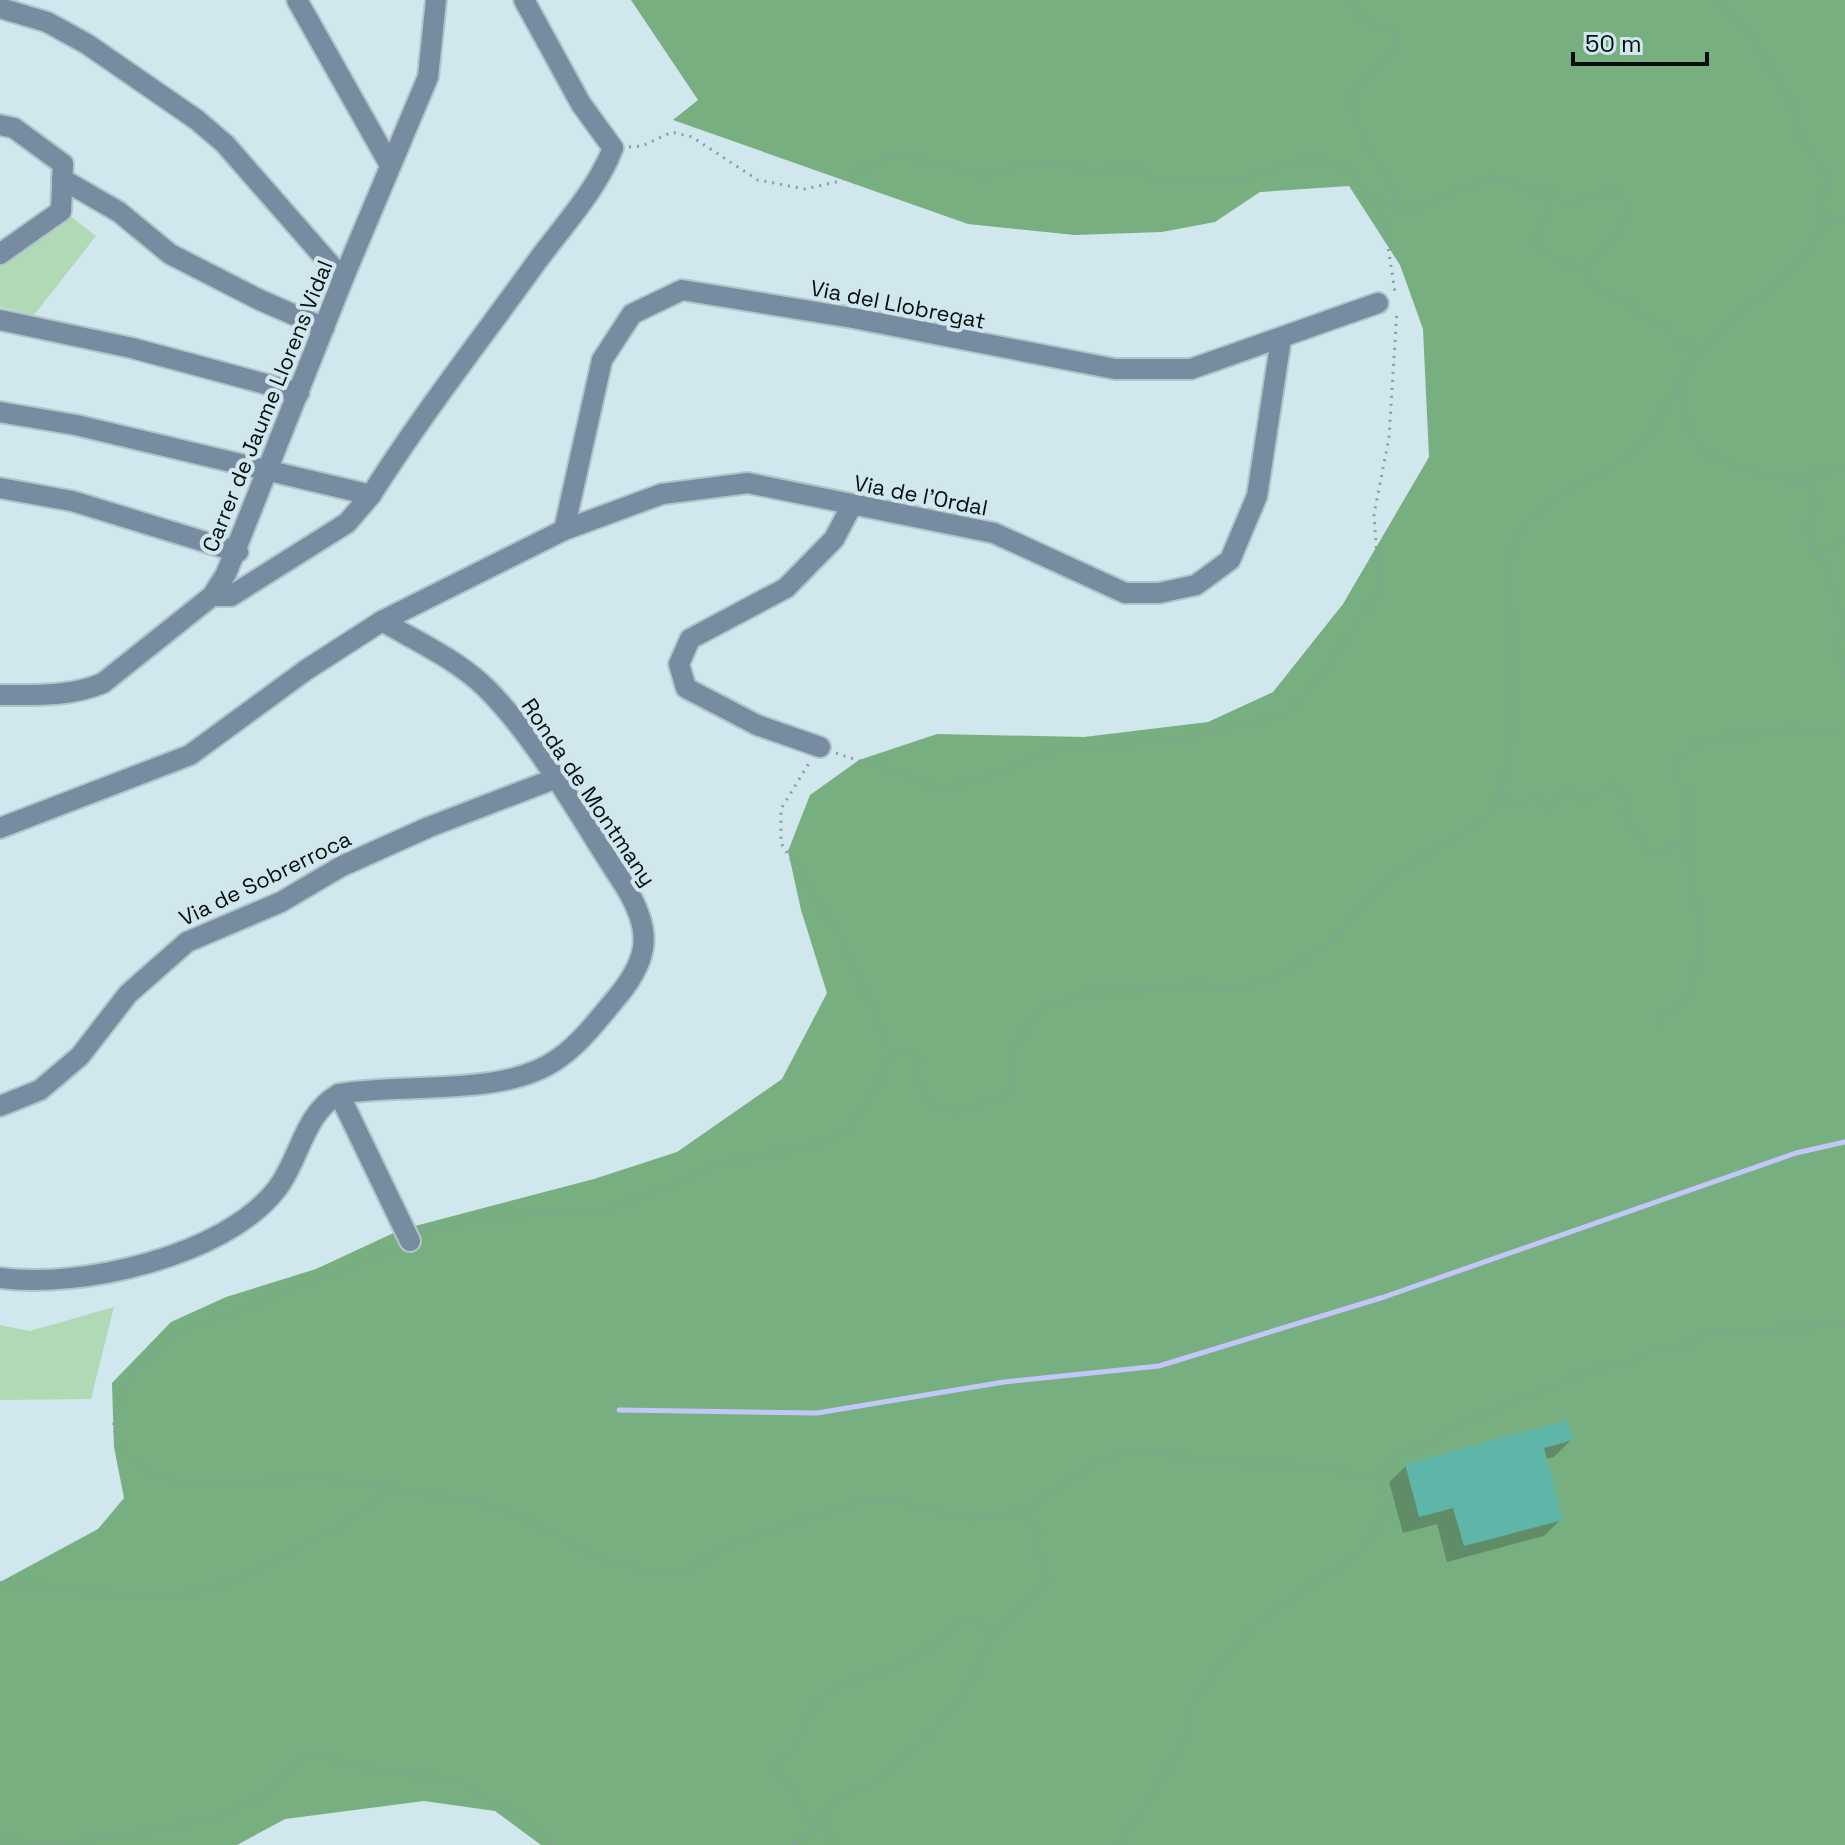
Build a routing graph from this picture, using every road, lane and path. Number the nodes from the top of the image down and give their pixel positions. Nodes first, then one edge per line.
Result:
1 (297, 0) edge
2 (436, 0) edge
3 (524, 0) edge
4 (1352, 0) edge
5 (1718, 0) edge
6 (0, 8) edge
7 (0, 125) edge
8 (613, 148) junction
9 (390, 165) junction
10 (62, 179) junction
11 (1533, 193) junction
12 (1370, 197) junction
13 (1397, 208) junction
14 (1845, 221) edge
15 (1824, 223) junction
16 (0, 254) edge
17 (1583, 267) junction
18 (343, 279) junction
19 (1386, 298) junction
20 (0, 320) edge
21 (324, 328) junction
22 (1281, 339) junction
23 (1692, 361) junction
24 (1678, 384) junction
25 (299, 393) junction
26 (0, 412) edge
27 (1845, 469) edge
28 (269, 472) junction
29 (1795, 481) junction
30 (0, 488) edge
31 (371, 495) junction
32 (851, 507) junction
33 (564, 530) junction
34 (1845, 539) edge
35 (238, 552) junction
36 (1819, 555) junction
37 (212, 596) junction
38 (382, 621) junction
39 (1845, 681) edge
40 (0, 695) edge
41 (1845, 732) edge
42 (820, 747) junction
43 (554, 779) junction
44 (1500, 798) junction
45 (0, 828) edge
46 (1686, 849) junction
47 (1657, 1024) dead end
48 (890, 1051) junction
49 (339, 1094) junction
50 (0, 1106) edge
51 (410, 1241) junction
52 (0, 1278) edge
53 (1845, 1324) edge
54 (1377, 1477) junction
55 (384, 1488) junction
56 (1011, 1512) junction
57 (0, 1583) edge
58 (1003, 1625) junction
59 (825, 1816) junction
60 (815, 1824) junction
61 (0, 1839) edge
62 (50, 1845) edge
63 (552, 1845) edge
64 (794, 1845) edge
65 (834, 1845) edge
66 (1118, 1845) edge

1 - 9 street
2 - 9 street, Carrer de Jaume Llorens Vidal
3 - 8 street
4 - 13 path
5 - 15 path
6 - 18 street
7 - 10 street
8 - 12 path
8 - 31 street
9 - 18 street, Carrer de Jaume Llorens Vidal
10 - 16 street
10 - 21 street
11 - 13 path
11 - 17 path
11 - 17 path
12 - 13 path
12 - 19 path
14 - 15 path
15 - 23 path
17 - 23 path
18 - 21 street, Carrer de Jaume Llorens Vidal
19 - 22 street, Via del Llobregat
19 - 42 path
20 - 25 street
21 - 25 street, Carrer de Jaume Llorens Vidal
22 - 32 street, Via de l'Ordal
22 - 33 street, Via del Llobregat
23 - 24 path
24 - 29 path
24 - 44 path
25 - 28 street, Carrer de Jaume Llorens Vidal
26 - 28 street
27 - 29 path
28 - 31 street
28 - 35 street, Carrer de Jaume Llorens Vidal
29 - 36 path
30 - 35 street
31 - 37 street
32 - 33 street, Via de l'Ordal
32 - 42 street
33 - 38 street, Via de l'Ordal
34 - 36 path
35 - 37 street, Carrer de Jaume Llorens Vidal
36 - 39 path
37 - 40 street, Carrer de Jaume Llorens Vidal
38 - 43 street, Ronda de Montmany
38 - 45 street
41 - 46 path
42 - 48 path
43 - 49 street, Ronda de Montmany
43 - 50 street, Via de Sobrerroca
44 - 46 path
44 - 48 path
46 - 47 path
48 - 51 path
49 - 51 street
49 - 52 street
51 - 55 path
53 - 54 path
54 - 56 path
54 - 66 path
55 - 56 path
55 - 57 path
56 - 58 path
58 - 59 path
58 - 60 path
59 - 60 path
59 - 65 path
60 - 64 path
61 - 62 path
62 - 63 path

